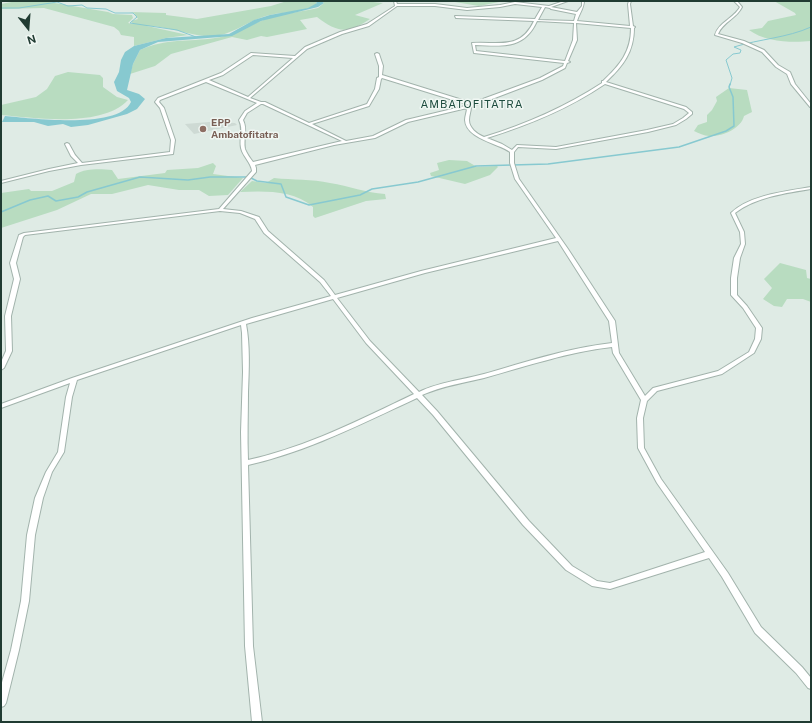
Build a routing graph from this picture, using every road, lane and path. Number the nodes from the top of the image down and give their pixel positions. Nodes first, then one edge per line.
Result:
1 (395, 1) edge
2 (567, 1) edge
3 (583, 1) edge
4 (630, 1) edge
5 (734, 1) edge
6 (397, 5) junction
7 (544, 7) junction
8 (549, 8) junction
9 (578, 13) junction
10 (456, 17) dead end
11 (536, 21) junction
12 (575, 22) junction
13 (633, 27) junction
14 (377, 54) dead end
15 (294, 57) junction
16 (568, 62) junction
17 (381, 76) junction
18 (206, 81) junction
19 (603, 82) junction
20 (248, 98) junction
21 (260, 103) junction
22 (470, 105) junction
23 (811, 106) edge
24 (310, 124) junction
25 (484, 138) junction
26 (344, 141) junction
27 (67, 144) dead end
28 (512, 152) junction
29 (264, 161) junction
30 (81, 164) junction
31 (252, 164) junction
32 (254, 171) junction
33 (1, 182) edge
34 (811, 188) edge
35 (220, 210) junction
36 (558, 239) junction
37 (335, 296) junction
38 (243, 323) junction
39 (615, 346) junction
40 (1, 368) edge
41 (74, 379) junction
42 (419, 395) junction
43 (644, 400) junction
44 (1, 406) edge
45 (245, 463) junction
46 (710, 554) junction
47 (811, 685) edge
48 (1, 703) edge
49 (257, 722) edge

1 - 6 street
2 - 8 street
3 - 9 street
4 - 13 street
5 - 23 street
6 - 7 street
6 - 15 street
7 - 8 street
7 - 11 street
8 - 9 street
9 - 12 street
10 - 11 street
11 - 12 street
11 - 16 street
12 - 13 street
12 - 16 street
13 - 19 street
14 - 17 street
15 - 18 street
15 - 20 street
16 - 22 street
17 - 22 street
17 - 24 street
18 - 20 street
18 - 30 street
19 - 25 street
19 - 28 street
20 - 21 street
21 - 24 street
21 - 31 street
22 - 25 street
22 - 26 street
24 - 26 street
25 - 28 street
26 - 29 street
27 - 30 street
28 - 36 street
29 - 31 street
29 - 32 street
30 - 33 street
31 - 32 street
32 - 35 street
34 - 43 street
35 - 37 street
35 - 40 street
36 - 37 street
36 - 39 street
37 - 38 street
37 - 42 street
38 - 41 street
38 - 45 street
39 - 42 street
39 - 43 street
41 - 44 street
41 - 48 street
42 - 45 street
42 - 46 street
43 - 46 street
45 - 49 street
46 - 47 street

